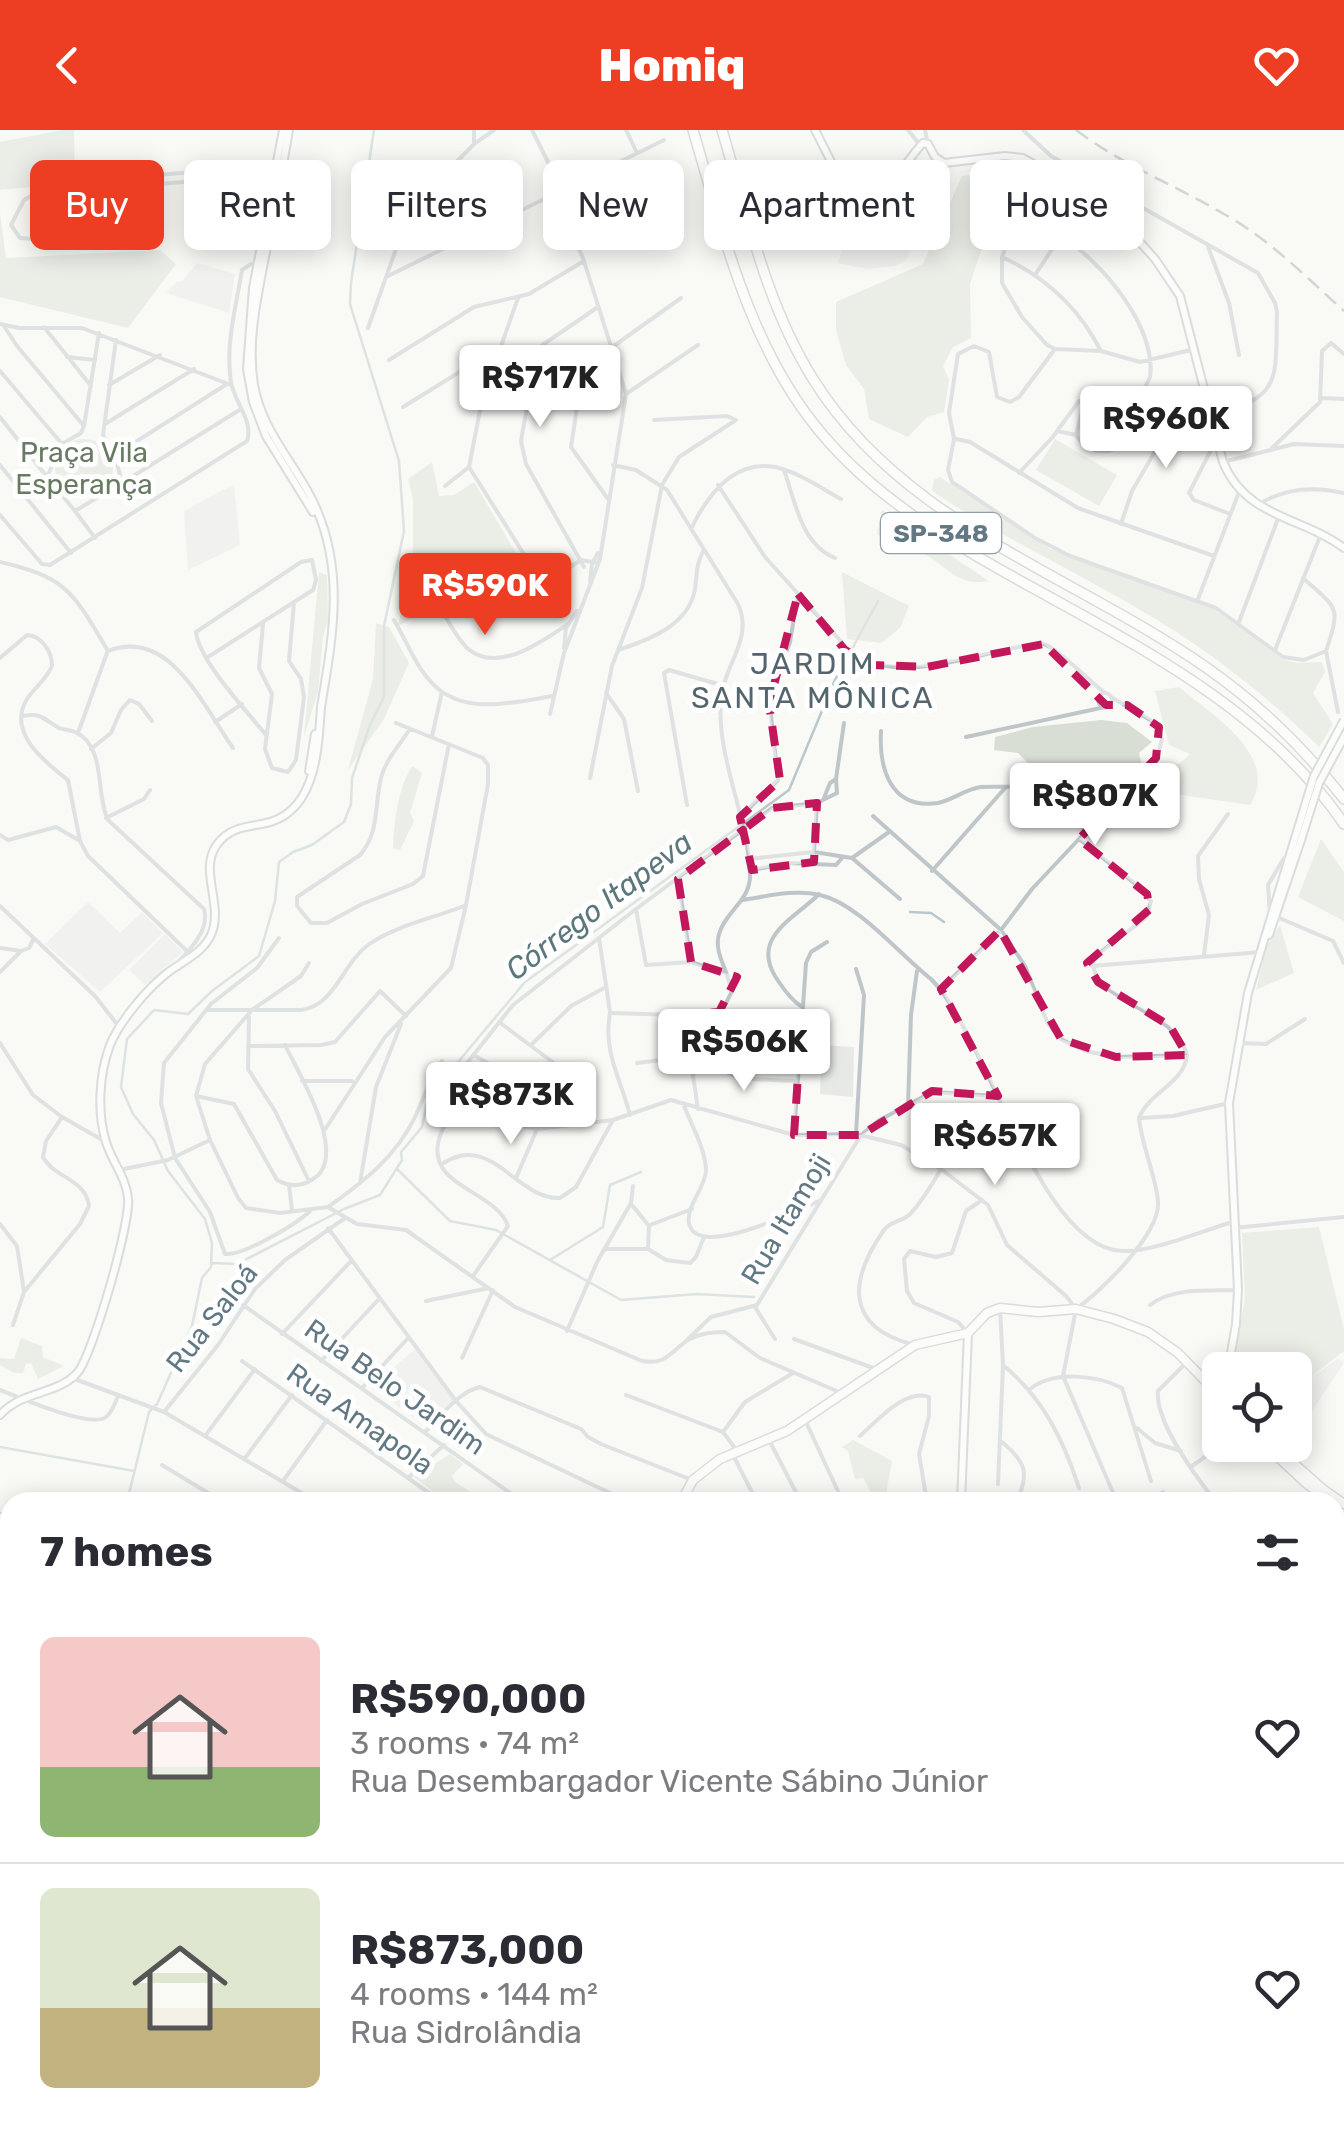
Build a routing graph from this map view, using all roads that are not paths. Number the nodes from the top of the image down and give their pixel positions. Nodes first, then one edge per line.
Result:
1 (286, 130) edge
2 (474, 130) edge
3 (494, 130) edge
4 (532, 130) edge
5 (626, 130) edge
6 (693, 130) edge
7 (722, 130) edge
8 (815, 130) edge
9 (908, 130) edge
10 (925, 130) edge
11 (1023, 130) edge
12 (664, 140) dead end
13 (474, 144) junction
14 (924, 144) junction
15 (637, 152) junction
16 (1051, 156) junction
17 (275, 160) edge
18 (284, 160) edge
19 (459, 160) edge
20 (545, 160) edge
21 (620, 160) edge
22 (974, 160) edge
23 (1027, 160) edge
24 (1049, 160) edge
25 (1058, 160) edge
26 (970, 161) edge
27 (30, 196) edge
28 (1144, 209) edge
29 (30, 238) edge
30 (1206, 244) junction
31 (1144, 249) edge
32 (263, 250) edge
33 (264, 250) edge
34 (396, 250) edge
35 (439, 250) edge
36 (580, 250) edge
37 (1004, 250) edge
38 (1051, 250) edge
39 (1081, 250) edge
40 (1002, 257) junction
41 (584, 260) junction
42 (260, 268) junction
43 (1036, 274) junction
44 (386, 277) junction
45 (240, 282) junction
46 (256, 288) junction
47 (518, 298) junction
48 (681, 298) dead end
49 (598, 308) junction
50 (2, 325) edge
51 (44, 328) junction
52 (368, 328) dead end
53 (99, 333) junction
54 (116, 340) junction
55 (698, 346) dead end
56 (500, 347) junction
57 (611, 347) junction
58 (1196, 348) junction
59 (1055, 349) junction
60 (1101, 352) junction
61 (1344, 354) edge
62 (160, 355) junction
63 (1239, 356) dead end
64 (67, 357) junction
65 (95, 360) junction
66 (389, 360) dead end
67 (1150, 361) junction
68 (194, 369) junction
69 (0, 371) edge
70 (229, 384) junction
71 (109, 385) junction
72 (91, 386) junction
73 (626, 394) junction
74 (1111, 396) dead end
75 (1321, 398) junction
76 (1344, 399) edge
77 (1083, 402) junction
78 (403, 407) dead end
79 (1157, 408) dead end
80 (242, 409) junction
81 (1212, 416) junction
82 (0, 417) edge
83 (654, 420) dead end
84 (103, 425) junction
85 (84, 426) junction
86 (1294, 427) junction
87 (1057, 432) junction
88 (1076, 435) junction
89 (954, 439) junction
90 (1217, 440) junction
91 (62, 444) junction
92 (1294, 444) junction
93 (1344, 446) edge
94 (1272, 448) junction
95 (115, 456) junction
96 (1223, 462) junction
97 (0, 465) edge
98 (613, 466) junction
99 (469, 467) junction
100 (784, 470) junction
101 (1019, 473) junction
102 (46, 477) junction
103 (122, 483) junction
104 (662, 485) junction
105 (718, 485) junction
106 (445, 486) dead end
107 (1240, 492) junction
108 (1344, 494) edge
109 (841, 499) dead end
110 (608, 500) junction
111 (1258, 505) junction
112 (75, 511) junction
113 (1230, 514) junction
114 (0, 515) edge
115 (1279, 516) junction
116 (1121, 524) junction
117 (691, 529) junction
118 (1321, 534) junction
119 (96, 538) junction
120 (1344, 548) edge
121 (704, 550) junction
122 (72, 553) junction
123 (1214, 556) junction
124 (835, 558) dead end
125 (581, 560) junction
126 (0, 562) edge
127 (593, 567) junction
128 (570, 568) junction
129 (473, 574) dead end
130 (1304, 578) junction
131 (544, 586) junction
132 (798, 594) junction
133 (1198, 600) junction
134 (294, 602) junction
135 (437, 602) dead end
136 (394, 620) dead end
137 (1238, 622) junction
138 (263, 624) junction
139 (571, 625) junction
140 (568, 636) junction
141 (548, 638) junction
142 (616, 650) junction
143 (108, 651) junction
144 (1326, 651) junction
145 (1275, 652) junction
146 (208, 657) junction
147 (0, 658) edge
148 (723, 686) junction
149 (442, 692) junction
150 (605, 692) junction
151 (552, 696) junction
152 (1101, 697) junction
153 (1111, 697) junction
154 (242, 704) junction
155 (1127, 705) junction
156 (1107, 706) junction
157 (1091, 712) junction
158 (1338, 712) dead end
159 (550, 714) dead end
160 (23, 716) junction
161 (1344, 720) edge
162 (152, 721) dead end
163 (215, 722) junction
164 (396, 722) dead end
165 (844, 723) dead end
166 (410, 729) junction
167 (881, 731) dead end
168 (78, 733) junction
169 (266, 735) junction
170 (1344, 736) edge
171 (432, 737) junction
172 (966, 737) dead end
173 (449, 744) junction
174 (233, 748) dead end
175 (91, 749) junction
176 (1054, 772) dead end
177 (590, 778) dead end
178 (836, 779) junction
179 (1004, 788) junction
180 (150, 790) dead end
181 (638, 790) dead end
182 (824, 798) junction
183 (1344, 799) edge
184 (817, 803) junction
185 (687, 805) dead end
186 (1228, 814) dead end
187 (872, 816) dead end
188 (106, 818) junction
189 (741, 824) junction
190 (1344, 824) edge
191 (889, 832) junction
192 (0, 836) edge
193 (1298, 839) junction
194 (1079, 840) junction
195 (80, 841) junction
196 (814, 852) junction
197 (842, 858) junction
198 (852, 858) junction
199 (1284, 858) dead end
200 (749, 859) junction
201 (750, 870) junction
202 (932, 871) junction
203 (678, 879) junction
204 (1268, 884) junction
205 (1281, 891) junction
206 (819, 894) junction
207 (900, 899) dead end
208 (743, 900) junction
209 (0, 906) edge
210 (466, 906) junction
211 (636, 909) junction
212 (1274, 917) junction
213 (1001, 930) junction
214 (279, 938) dead end
215 (599, 938) junction
216 (33, 940) junction
217 (827, 942) dead end
218 (0, 948) edge
219 (21, 951) junction
220 (188, 952) junction
221 (1261, 952) junction
222 (1204, 956) junction
223 (691, 962) junction
224 (185, 963) junction
225 (310, 963) dead end
226 (1344, 963) edge
227 (1091, 966) junction
228 (856, 969) dead end
229 (917, 969) junction
230 (0, 972) edge
231 (168, 972) junction
232 (726, 973) junction
233 (606, 988) junction
234 (941, 989) junction
235 (802, 1007) junction
236 (206, 1010) junction
237 (250, 1012) junction
238 (610, 1013) junction
239 (684, 1015) junction
240 (802, 1017) junction
241 (404, 1018) junction
242 (1305, 1019) dead end
243 (499, 1022) junction
244 (120, 1028) junction
245 (0, 1043) edge
246 (1238, 1044) junction
247 (286, 1045) junction
248 (531, 1045) junction
249 (248, 1046) junction
250 (1187, 1054) junction
251 (474, 1055) junction
252 (692, 1056) junction
253 (442, 1061) dead end
254 (637, 1063) dead end
255 (694, 1065) junction
256 (715, 1065) junction
257 (433, 1074) junction
258 (354, 1081) junction
259 (302, 1082) junction
260 (797, 1082) junction
261 (448, 1087) junction
262 (196, 1096) junction
263 (998, 1096) junction
264 (460, 1098) junction
265 (683, 1103) junction
266 (1230, 1103) junction
267 (908, 1106) junction
268 (698, 1109) junction
269 (630, 1116) junction
270 (62, 1117) junction
271 (1139, 1118) junction
272 (613, 1120) junction
273 (537, 1129) junction
274 (324, 1131) junction
275 (859, 1134) junction
276 (794, 1135) junction
277 (210, 1140) junction
278 (106, 1142) junction
279 (175, 1158) junction
280 (442, 1164) junction
281 (942, 1169) junction
282 (119, 1170) junction
283 (516, 1178) junction
284 (310, 1181) junction
285 (289, 1185) junction
286 (360, 1185) junction
287 (633, 1186) dead end
288 (982, 1200) junction
289 (818, 1201) junction
290 (630, 1202) junction
291 (328, 1206) junction
292 (692, 1209) junction
293 (311, 1210) junction
294 (292, 1212) junction
295 (1344, 1217) edge
296 (344, 1218) junction
297 (0, 1224) edge
298 (1233, 1225) junction
299 (649, 1226) junction
300 (328, 1228) junction
301 (704, 1237) junction
302 (604, 1249) junction
303 (648, 1249) junction
304 (1134, 1251) junction
305 (352, 1260) junction
306 (474, 1276) junction
307 (491, 1289) junction
308 (1238, 1290) junction
309 (24, 1292) junction
310 (380, 1298) junction
311 (426, 1301) dead end
312 (244, 1305) junction
313 (1150, 1305) dead end
314 (755, 1307) junction
315 (1000, 1308) junction
316 (1076, 1309) junction
317 (13, 1325) dead end
318 (567, 1331) junction
319 (968, 1332) junction
320 (282, 1334) junction
321 (409, 1337) junction
322 (775, 1338) dead end
323 (794, 1339) dead end
324 (686, 1342) junction
325 (915, 1346) junction
326 (1231, 1352) edge
327 (462, 1358) dead end
328 (242, 1361) dead end
329 (321, 1361) junction
330 (1187, 1362) junction
331 (1003, 1366) junction
332 (255, 1369) junction
333 (876, 1369) junction
334 (793, 1373) junction
335 (1064, 1376) junction
336 (1202, 1377) edge
337 (72, 1378) junction
338 (362, 1388) junction
339 (0, 1390) edge
340 (1029, 1390) junction
341 (842, 1394) junction
342 (626, 1395) dead end
343 (118, 1396) junction
344 (292, 1396) junction
345 (19, 1399) junction
346 (456, 1400) junction
347 (162, 1411) junction
348 (0, 1415) edge
349 (327, 1420) junction
350 (805, 1420) junction
351 (1136, 1427) junction
352 (426, 1432) junction
353 (723, 1432) junction
354 (205, 1436) junction
355 (860, 1436) dead end
356 (769, 1439) junction
357 (1001, 1441) junction
358 (444, 1445) junction
359 (1181, 1451) junction
360 (734, 1452) junction
361 (245, 1458) junction
362 (1202, 1459) edge
363 (1283, 1462) edge
364 (1293, 1462) edge
365 (162, 1464) dead end
366 (1192, 1466) junction
367 (409, 1477) junction
368 (692, 1480) junction
369 (1151, 1481) dead end
370 (283, 1482) junction
371 (998, 1484) dead end
372 (1079, 1488) dead end
373 (685, 1491) edge
374 (203, 1492) edge
375 (298, 1492) edge
376 (429, 1492) edge
377 (509, 1492) edge
378 (608, 1492) edge
379 (752, 1492) edge
380 (797, 1492) edge
381 (838, 1492) edge
382 (925, 1492) edge
383 (960, 1492) edge
384 (1021, 1492) edge
385 (1112, 1492) edge
386 (1209, 1492) edge
387 (1318, 1492) edge
388 (1326, 1492) edge

1 - 17 main road
1 - 18 main road
2 - 13 street
3 - 13 street
4 - 20 street
5 - 15 street
6 - 190 highway, SP-348
7 - 183 highway, SP-348
8 - 14 main road
9 - 14 street
10 - 14 street
11 - 16 street
12 - 15 street
13 - 19 street
14 - 26 main road
15 - 21 street
16 - 24 street
16 - 25 street
22 - 23 main road
27 - 29 street
28 - 30 street
30 - 63 street
30 - 81 street
31 - 58 main road
32 - 42 main road
33 - 42 main road
34 - 44 street
35 - 44 street
36 - 41 street
37 - 40 street
38 - 43 street
39 - 67 street
40 - 43 street
40 - 59 street
41 - 47 street
41 - 49 street
42 - 45 street
42 - 46 main road
43 - 60 street
44 - 52 street
45 - 46 street
45 - 70 street
46 - 224 main road
47 - 56 street
47 - 66 street
48 - 57 street
49 - 57 street
49 - 125 street
50 - 51 street
50 - 85 street
51 - 53 street
51 - 64 street
53 - 54 street
53 - 65 street
54 - 62 street
54 - 71 street
55 - 73 street
56 - 78 street
56 - 99 street
57 - 73 street
57 - 110 street
58 - 67 street
58 - 81 main road
59 - 60 street
59 - 89 street
60 - 67 street
61 - 75 street
62 - 68 street
62 - 71 street
64 - 65 street
64 - 72 street
65 - 72 street
67 - 88 street
68 - 70 street
68 - 84 street
69 - 91 street
70 - 80 street
70 - 95 street
71 - 84 street
72 - 85 street
73 - 98 street
74 - 77 street
75 - 76 street
75 - 86 street
77 - 87 street
77 - 88 street
79 - 116 street
80 - 103 street
80 - 119 street
81 - 90 main road
82 - 102 street
83 - 104 street
84 - 95 street
85 - 91 street
86 - 92 street
86 - 94 street
87 - 88 street
87 - 101 street
89 - 101 street
89 - 133 street
90 - 96 main road
90 - 113 street
91 - 102 street
92 - 93 street
92 - 94 street
94 - 96 street
95 - 103 street
96 - 107 main road
97 - 122 street
98 - 104 street
98 - 110 street
99 - 106 street
99 - 131 street
100 - 105 street
100 - 109 street
100 - 124 street
101 - 116 street
102 - 112 street
103 - 112 street
104 - 117 street
104 - 142 street
105 - 117 street
105 - 132 street
107 - 111 main road
107 - 113 street
108 - 111 street
110 - 127 street
111 - 115 main road
112 - 119 street
113 - 123 street
114 - 122 street
115 - 118 main road
115 - 137 street
116 - 123 street
117 - 121 street
118 - 120 main road
118 - 130 street
119 - 122 street
121 - 142 street
121 - 148 street
123 - 133 street
125 - 127 street
125 - 127 street
125 - 128 street
126 - 143 street
127 - 128 street
127 - 139 street
128 - 131 street
129 - 131 street
130 - 144 street
130 - 145 street
132 - 152 street
132 - 189 street
133 - 137 street
134 - 138 street
134 - 146 street
134 - 169 street
135 - 141 street
136 - 149 street
137 - 145 street
138 - 146 street
138 - 169 street
139 - 140 street
139 - 141 street
140 - 141 street
140 - 151 street
142 - 150 street
143 - 163 street
143 - 168 street
144 - 145 street
144 - 158 street
146 - 154 street
147 - 160 street
148 - 185 street
148 - 189 street
149 - 151 street
149 - 171 street
150 - 177 street
150 - 181 street
151 - 159 street
152 - 153 street
152 - 156 street
152 - 157 street
153 - 155 street
153 - 156 street
154 - 163 street
154 - 169 street
155 - 156 street
155 - 194 street
156 - 157 street
157 - 172 street
160 - 168 street
160 - 195 street
161 - 193 main road, bridge
162 - 175 street
163 - 174 street
164 - 166 street
165 - 178 street
166 - 171 street
166 - 173 street
167 - 179 street
168 - 175 street
170 - 193 main road, bridge
171 - 173 street
173 - 210 street
175 - 188 street
176 - 179 street
178 - 182 street
178 - 182 street
179 - 202 street
180 - 188 street
182 - 184 street
184 - 189 street
184 - 196 street
186 - 222 street
187 - 191 street
188 - 220 street
189 - 200 street
189 - 203 street
191 - 198 street
191 - 202 street
192 - 195 street
193 - 205 main road
193 - 212 main road
194 - 213 street
194 - 227 street
195 - 220 street
196 - 197 street
196 - 200 street
197 - 198 street
197 - 201 street
198 - 207 street
199 - 204 street
200 - 201 street
201 - 208 street
202 - 213 street
203 - 211 street
203 - 223 street
204 - 205 street
204 - 212 street
205 - 212 main road
206 - 208 street
206 - 229 street
206 - 235 street
208 - 232 street
209 - 216 street
210 - 237 street
210 - 241 street
211 - 215 street
211 - 223 street
212 - 221 main road
212 - 226 street
213 - 234 street
213 - 250 street
214 - 236 street
215 - 233 street
215 - 243 street
216 - 219 street
216 - 244 street
217 - 235 street
218 - 219 street
219 - 230 street
220 - 224 street
220 - 231 street
221 - 222 street
221 - 246 main road
222 - 227 street
223 - 232 street
224 - 231 main road
225 - 237 street
227 - 250 street
228 - 275 street
229 - 234 street
229 - 267 street
231 - 244 main road
232 - 239 street
233 - 238 street
233 - 248 street
234 - 263 street
235 - 240 street
236 - 237 street
236 - 279 street
237 - 249 street
237 - 262 street
238 - 239 street
238 - 269 street
239 - 252 street
240 - 256 street
240 - 260 street
241 - 247 street
241 - 258 street
241 - 286 street
242 - 246 street
243 - 248 street
243 - 251 street
244 - 278 main road
245 - 270 street
246 - 266 main road
247 - 249 street
247 - 259 street
248 - 251 street
249 - 284 street
250 - 271 street
251 - 261 street
252 - 254 street
252 - 255 street
253 - 257 street
255 - 256 street
255 - 268 street
256 - 260 street
257 - 261 street
257 - 286 street
258 - 259 street
258 - 274 street
259 - 274 street
260 - 276 street
261 - 264 street
262 - 277 street
262 - 285 street
263 - 267 street
263 - 304 street
264 - 273 street
264 - 280 street
265 - 268 street
265 - 269 street
265 - 292 street
266 - 271 street
266 - 298 main road
267 - 275 street
268 - 276 street
269 - 272 street
270 - 278 street
270 - 309 street
271 - 304 street
272 - 273 street
272 - 283 street
273 - 283 street
274 - 284 street
275 - 276 street
275 - 281 street
275 - 289 street, Rua Itamoji
277 - 279 street
277 - 294 street
278 - 282 main road
279 - 282 street
279 - 293 street
280 - 283 street
280 - 306 street
281 - 288 street
281 - 325 street
282 - 337 main road
284 - 285 street
285 - 294 street
286 - 291 street
287 - 290 street
288 - 316 street
288 - 319 street
289 - 301 street
289 - 314 street, Rua Itamoji
290 - 299 street
290 - 302 street
291 - 293 street
291 - 296 street
292 - 299 street
292 - 301 street
293 - 294 street
295 - 298 street
296 - 300 street, Rua Saloá
296 - 306 street
297 - 309 street
298 - 304 street
298 - 308 main road
299 - 303 street
300 - 305 street
300 - 312 street, Rua Saloá
301 - 303 street
302 - 303 street
302 - 318 street
304 - 316 street
305 - 310 street
305 - 320 street
306 - 307 street
307 - 311 street
307 - 318 street
307 - 327 street
308 - 313 street
308 - 326 main road
309 - 317 street
310 - 321 street
310 - 329 street
312 - 320 street, Rua Belo Jardim
312 - 347 street, Rua Saloá
314 - 322 street
314 - 324 street, Rua Itamoji
315 - 316 main road
315 - 319 main road
315 - 331 street
316 - 330 main road
316 - 335 street
318 - 324 street
319 - 325 main road
319 - 383 main road
320 - 329 street, Rua Belo Jardim
321 - 338 street
321 - 346 street
323 - 333 street
324 - 334 street
325 - 333 main road
328 - 332 street, Rua Amapola
329 - 338 street, Rua Belo Jardim
330 - 336 main road
330 - 359 street
331 - 340 street
331 - 357 street
332 - 344 street, Rua Amapola
332 - 354 street
333 - 341 main road
334 - 341 street
334 - 353 street
335 - 340 street
335 - 351 street
335 - 385 street
337 - 343 street
337 - 345 main road
338 - 352 street, Rua Belo Jardim
339 - 345 street
340 - 372 street
341 - 350 main road
342 - 353 street
343 - 345 street
343 - 347 street
344 - 349 street, Rua Amapola
344 - 361 street
345 - 348 main road
346 - 352 street
346 - 368 street
346 - 378 street
347 - 354 street
349 - 367 street, Rua Amapola
349 - 370 street
350 - 356 main road
350 - 381 street
351 - 359 street
351 - 369 street
352 - 358 street, Rua Belo Jardim
353 - 360 street
354 - 361 street
355 - 382 street
356 - 360 main road
356 - 380 street
357 - 371 street
357 - 384 street
358 - 367 street
358 - 377 street, Rua Belo Jardim
359 - 366 street
360 - 368 main road
360 - 379 street
361 - 370 street
362 - 366 street
363 - 387 main road
364 - 388 main road
365 - 374 street
366 - 386 street
367 - 376 street, Rua Amapola
368 - 373 main road
370 - 375 street

